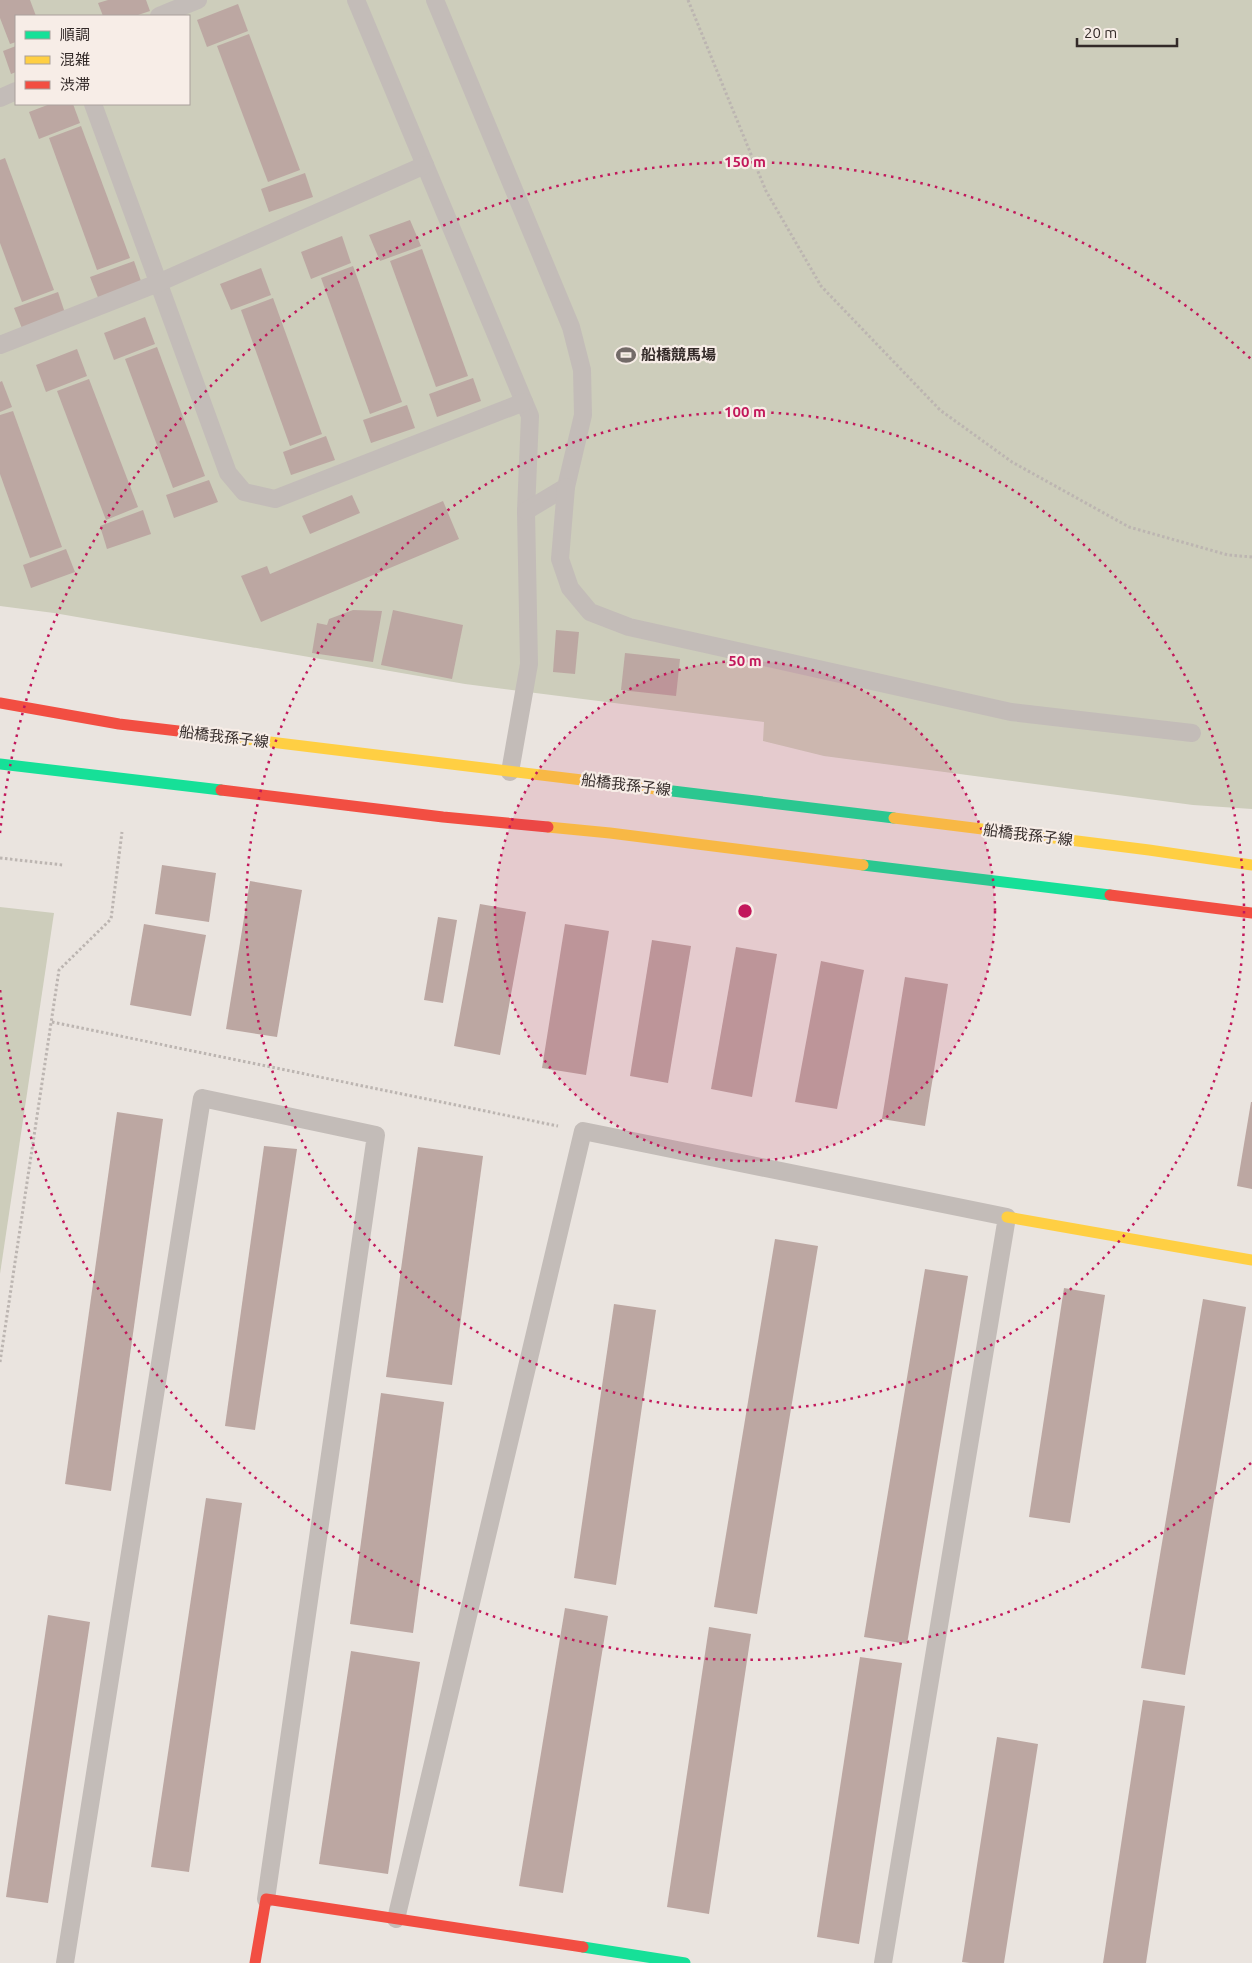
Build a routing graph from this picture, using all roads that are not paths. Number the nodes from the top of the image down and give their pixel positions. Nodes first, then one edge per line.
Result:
1 (198, 0) edge
2 (356, 0) edge
3 (436, 0) edge
4 (161, 15) edge
5 (15, 91) edge
6 (0, 98) edge
7 (93, 105) edge
8 (425, 165) junction
9 (158, 283) junction
10 (0, 345) edge
11 (524, 402) junction
12 (566, 487) junction
13 (526, 511) junction
14 (0, 703) edge
15 (1192, 733) dead end
16 (0, 764) edge
17 (510, 772) junction
18 (1252, 865) edge
19 (1252, 913) edge
20 (1007, 1217) junction
21 (1252, 1260) edge
22 (266, 1899) junction
23 (396, 1919) junction
24 (65, 1963) edge
25 (256, 1963) edge
26 (685, 1963) edge
27 (883, 1963) edge

1 - 4 lane
2 - 8 lane
3 - 12 lane
5 - 6 lane
7 - 9 lane
8 - 9 lane
8 - 11 lane
9 - 10 lane
9 - 11 lane
11 - 13 lane
12 - 13 lane
12 - 15 lane
13 - 17 lane
14 - 17 main road, 船橋我孫子線
16 - 19 main road
17 - 18 main road, 船橋我孫子線
20 - 21 main road
20 - 23 lane
20 - 27 lane
22 - 23 main road
22 - 24 lane
22 - 25 main road
23 - 26 main road

